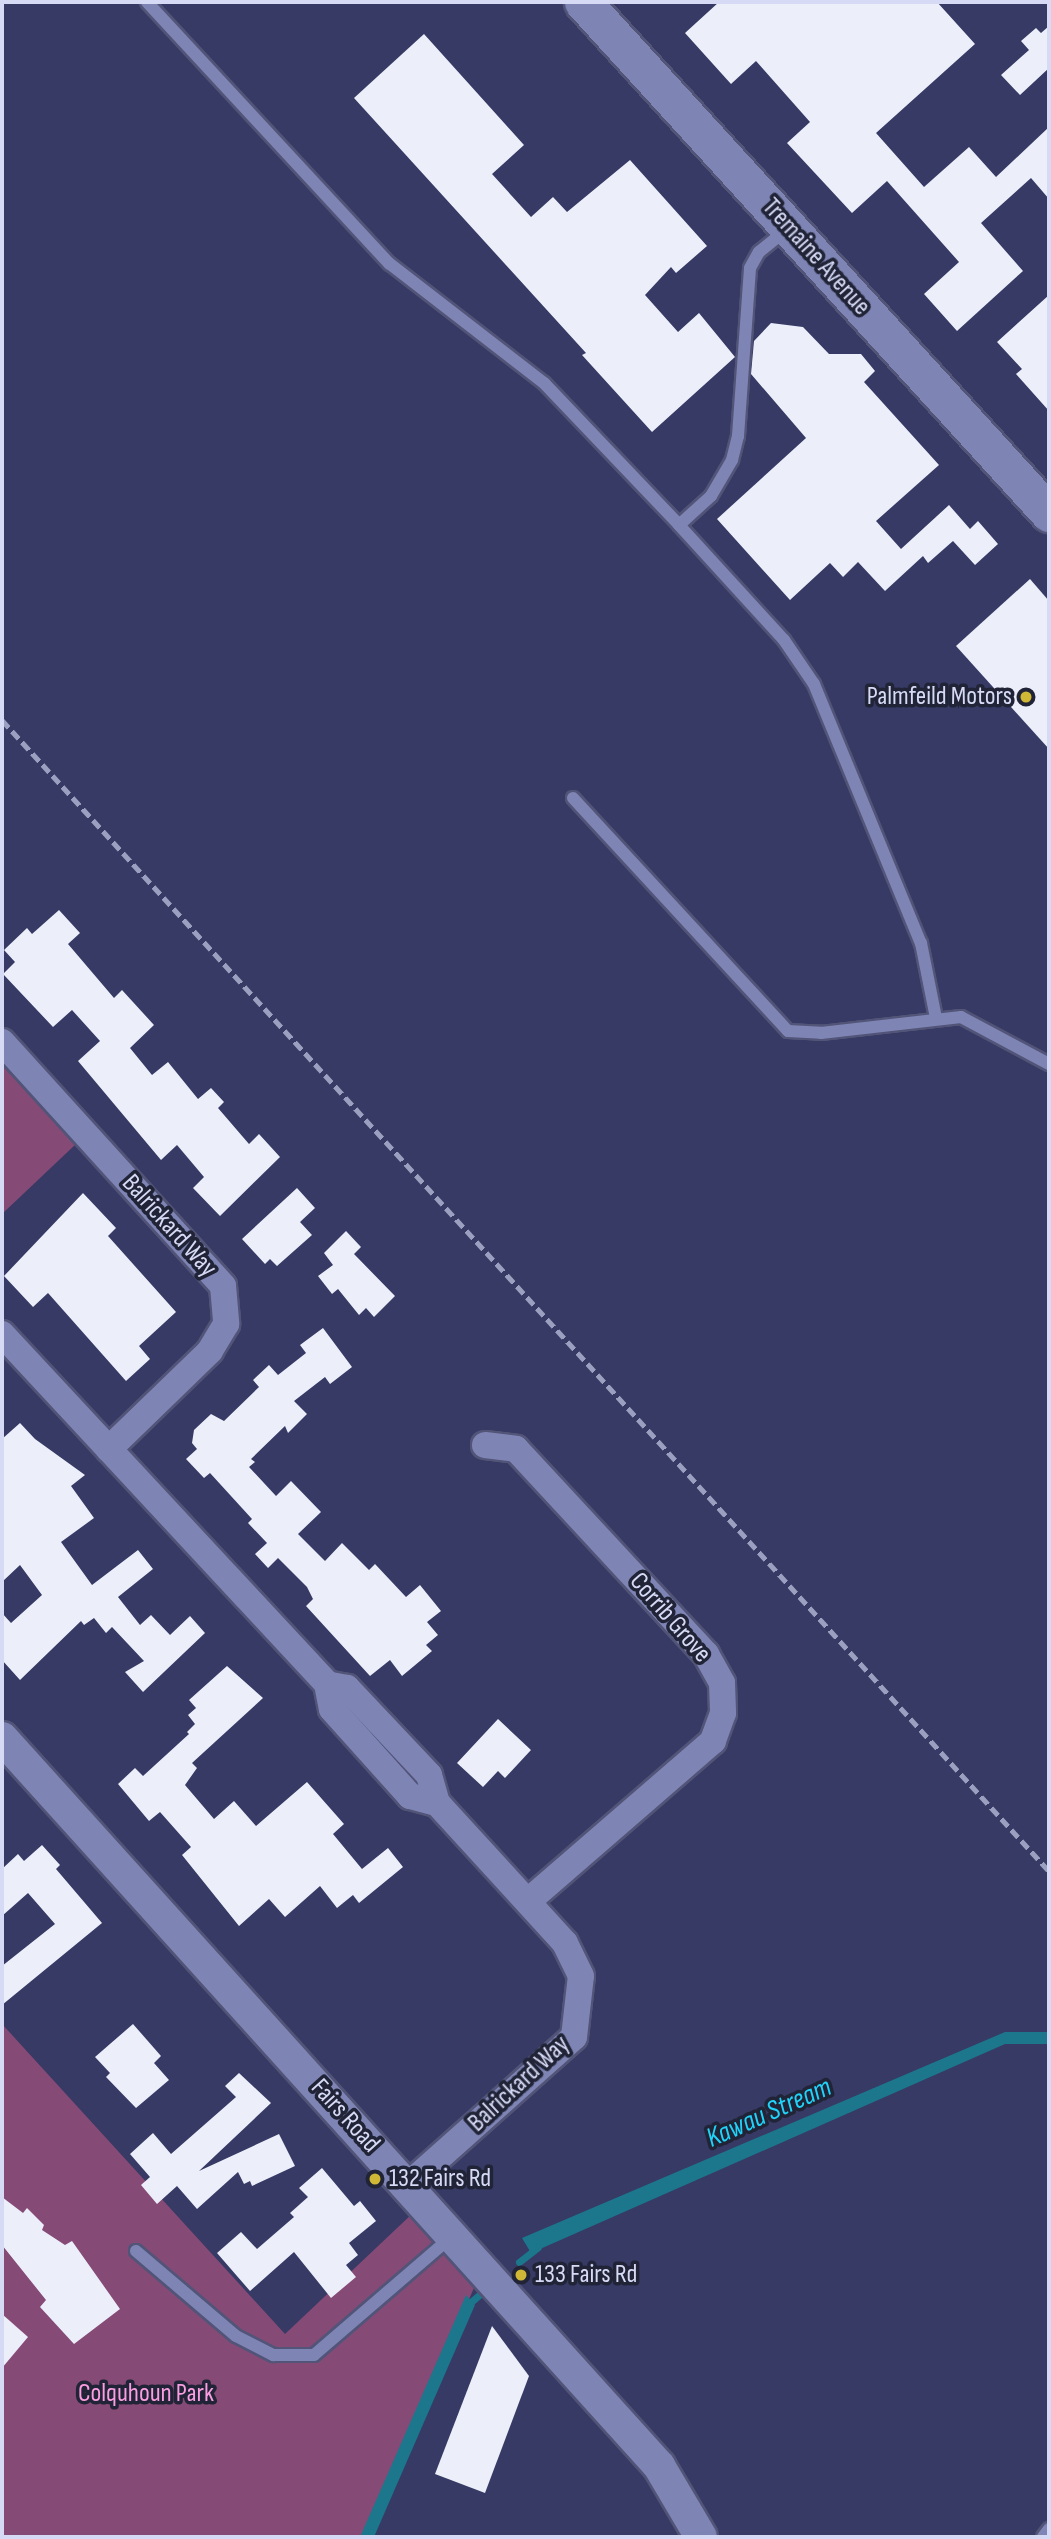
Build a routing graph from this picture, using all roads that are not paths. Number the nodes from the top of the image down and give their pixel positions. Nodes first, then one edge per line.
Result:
1 (147, 2) edge
2 (583, 2) edge
3 (789, 227) junction
4 (1049, 513) edge
5 (679, 525) junction
6 (573, 798) dead end
7 (936, 1018) junction
8 (2, 1042) edge
9 (1049, 1064) edge
10 (2, 1334) edge
11 (485, 1446) dead end
12 (109, 1449) junction
13 (2, 1738) edge
14 (528, 1901) junction
15 (408, 2185) junction
16 (453, 2234) junction
17 (136, 2251) dead end
18 (1049, 2529) edge
19 (701, 2537) edge
20 (1043, 2537) edge

1 - 5 lane
2 - 3 main road, Tremaine Avenue
3 - 4 main road, Tremaine Avenue
3 - 5 lane
5 - 7 lane
6 - 7 lane
7 - 9 lane
8 - 12 street, Balrickard Way
10 - 12 street, Balrickard Way
11 - 14 street, Corrib Grove
12 - 14 street, Balrickard Way
13 - 15 street, Fairs Road
14 - 15 street, Balrickard Way
15 - 16 street, Fairs Road
16 - 17 lane
16 - 19 street, Fairs Road
18 - 20 lane

